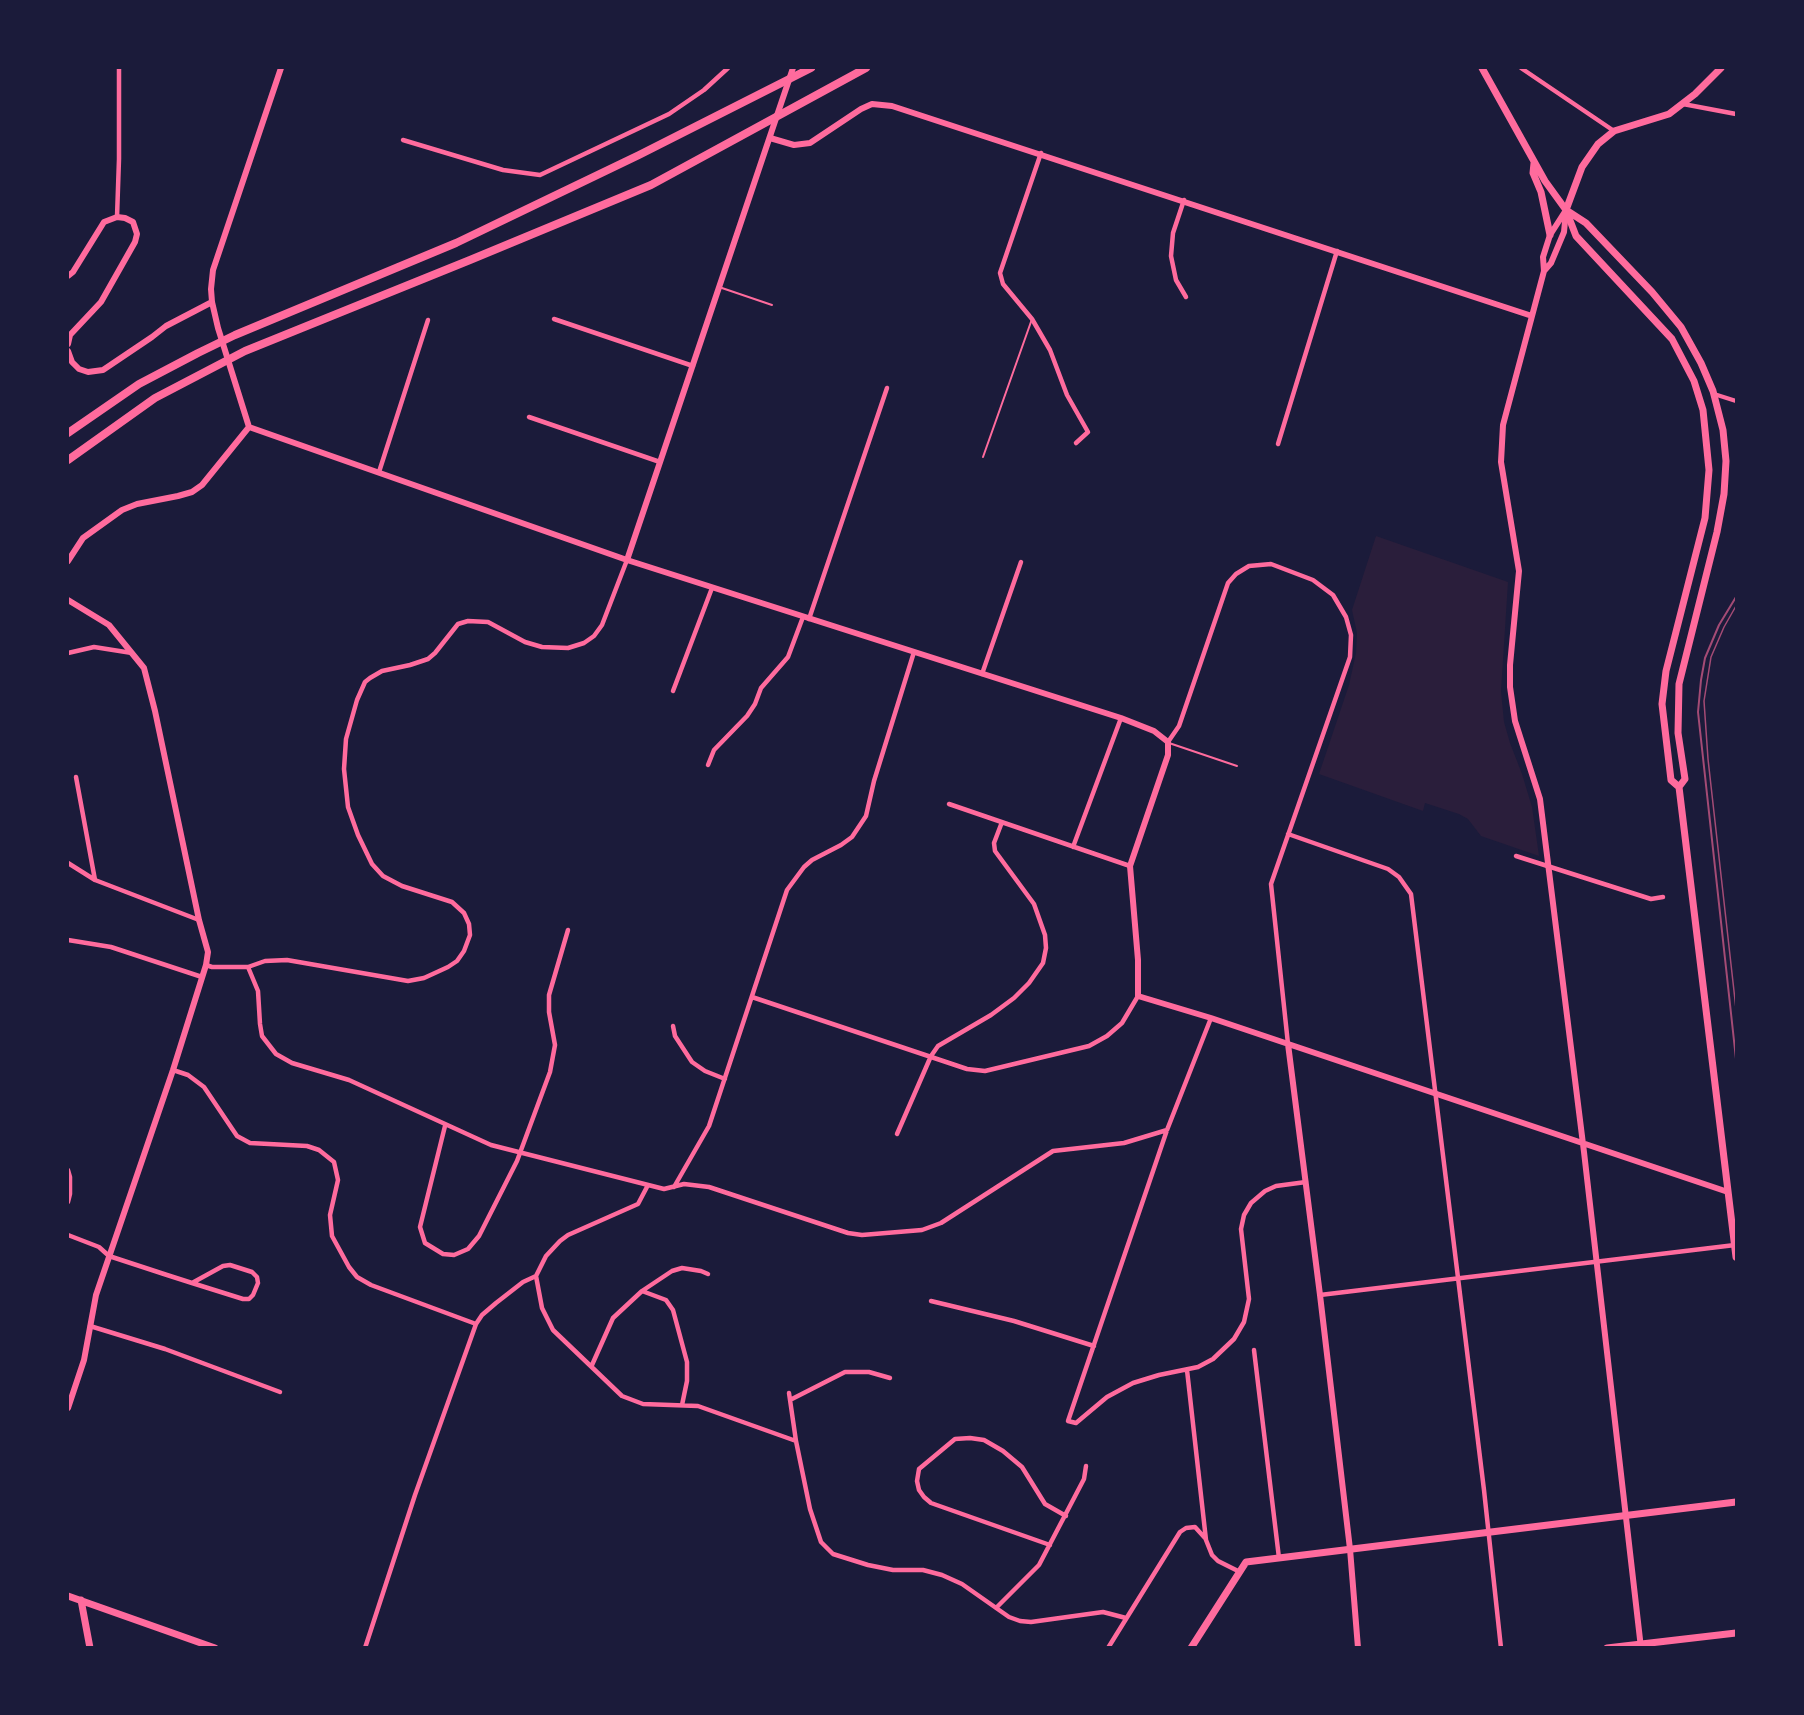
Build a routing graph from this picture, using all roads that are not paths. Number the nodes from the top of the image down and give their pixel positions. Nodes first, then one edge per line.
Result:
1 (119, 68) edge
2 (281, 68) edge
3 (728, 68) edge
4 (793, 68) edge
5 (811, 68) edge
6 (866, 68) edge
7 (1482, 68) edge
8 (1521, 68) edge
9 (1721, 68) edge
10 (1683, 104) junction
11 (1737, 114) edge
12 (1614, 131) junction
13 (770, 138) junction
14 (403, 140) dead end
15 (1041, 153) junction
16 (1534, 163) junction
17 (1184, 200) junction
18 (1566, 210) junction
19 (117, 217) junction
20 (1550, 235) junction
21 (1337, 251) junction
22 (1544, 271) junction
23 (68, 276) edge
24 (719, 287) junction
25 (1186, 297) dead end
26 (212, 302) junction
27 (1664, 305) junction
28 (771, 306) dead end
29 (1650, 315) junction
30 (1532, 316) junction
31 (554, 319) dead end
32 (1032, 319) junction
33 (428, 320) dead end
34 (68, 344) edge
35 (68, 351) edge
36 (693, 366) junction
37 (887, 388) dead end
38 (1713, 394) junction
39 (1737, 400) edge
40 (529, 417) dead end
41 (249, 427) junction
42 (68, 433) edge
43 (1076, 442) dead end
44 (1278, 444) dead end
45 (983, 457) dead end
46 (68, 460) edge
47 (660, 462) junction
48 (379, 472) junction
49 (627, 560) junction
50 (68, 561) edge
51 (1020, 562) dead end
52 (712, 588) junction
53 (68, 600) edge
54 (806, 618) junction
55 (914, 652) junction
56 (68, 653) edge
57 (132, 653) junction
58 (982, 674) junction
59 (673, 691) dead end
60 (1121, 718) junction
61 (1168, 742) junction
62 (708, 765) dead end
63 (1237, 766) dead end
64 (76, 777) dead end
65 (1679, 787) junction
66 (948, 804) dead end
67 (1002, 822) junction
68 (1288, 834) junction
69 (1073, 847) junction
70 (1516, 856) dead end
71 (68, 863) edge
72 (1130, 866) junction
73 (1549, 866) junction
74 (95, 880) junction
75 (1664, 897) dead end
76 (199, 920) junction
77 (568, 930) dead end
78 (68, 940) edge
79 (206, 965) junction
80 (248, 967) junction
81 (202, 977) junction
82 (1138, 996) junction
83 (752, 997) junction
84 (1210, 1018) junction
85 (673, 1026) dead end
86 (1288, 1044) junction
87 (931, 1056) junction
88 (173, 1070) junction
89 (725, 1079) junction
90 (1435, 1094) junction
91 (445, 1126) junction
92 (1167, 1130) junction
93 (897, 1134) dead end
94 (1583, 1144) junction
95 (520, 1153) junction
96 (68, 1170) edge
97 (1306, 1182) junction
98 (648, 1185) junction
99 (674, 1187) junction
100 (1728, 1192) junction
101 (68, 1202) edge
102 (68, 1235) edge
103 (1735, 1245) edge
104 (109, 1256) junction
105 (1737, 1257) edge
106 (1597, 1262) junction
107 (708, 1274) dead end
108 (536, 1276) junction
109 (1457, 1278) junction
110 (192, 1283) junction
111 (642, 1291) junction
112 (1320, 1295) junction
113 (931, 1301) dead end
114 (476, 1324) junction
115 (90, 1326) junction
116 (1094, 1346) junction
117 (1254, 1350) dead end
118 (591, 1365) junction
119 (1187, 1370) junction
120 (890, 1378) dead end
121 (280, 1392) dead end
122 (789, 1393) dead end
123 (790, 1400) junction
124 (682, 1405) junction
125 (68, 1408) edge
126 (796, 1441) junction
127 (1086, 1466) dead end
128 (1737, 1502) edge
129 (1066, 1516) junction
130 (1627, 1516) junction
131 (1488, 1532) junction
132 (1206, 1540) junction
133 (1050, 1545) junction
134 (1350, 1549) junction
135 (1279, 1558) junction
136 (1240, 1572) junction
137 (68, 1596) edge
138 (81, 1600) junction
139 (996, 1608) junction
140 (1126, 1618) junction
141 (1737, 1633) edge
142 (1641, 1645) edge
143 (90, 1647) edge
144 (215, 1647) edge
145 (365, 1647) edge
146 (1108, 1647) edge
147 (1191, 1647) edge
148 (1358, 1647) edge
149 (1501, 1647) edge
150 (1607, 1647) edge

1 - 19 street
2 - 26 street
3 - 14 street
4 - 13 street
5 - 42 highway
6 - 46 highway
7 - 16 main road
8 - 12 street
9 - 10 main road
10 - 11 street
10 - 12 main road
12 - 18 main road
13 - 15 street
13 - 24 street
15 - 17 street
15 - 32 street
16 - 18 main road
16 - 20 main road
17 - 21 street
17 - 25 street
18 - 20 street
18 - 22 street
18 - 27 main road
18 - 29 main road
19 - 23 street
19 - 34 street
20 - 22 street
21 - 30 street
21 - 44 street
22 - 30 street
24 - 28 lane
24 - 36 street
26 - 35 street
26 - 41 street
27 - 29 main road
27 - 38 main road
29 - 65 main road
30 - 73 street
31 - 36 street
32 - 43 street
32 - 45 lane
33 - 48 street
36 - 47 street
37 - 54 street
38 - 39 street
38 - 65 main road
40 - 47 street
41 - 48 street
41 - 50 street
47 - 49 street
48 - 49 street
49 - 52 street
49 - 80 street
51 - 58 street
52 - 54 street
52 - 59 street
53 - 57 street
54 - 55 street
54 - 62 street
55 - 58 street
55 - 83 street
56 - 57 street
57 - 76 street
58 - 60 street
60 - 61 street
60 - 69 street
61 - 63 lane
61 - 68 street
61 - 72 street
64 - 74 street
65 - 100 main road
66 - 67 street
67 - 69 street
67 - 87 street
68 - 86 street
68 - 90 street
69 - 72 street
70 - 73 street
71 - 74 street
72 - 82 street
73 - 75 street
73 - 94 street
74 - 76 street
76 - 79 street
77 - 95 street
78 - 81 street
79 - 80 street
79 - 81 street
80 - 91 street
81 - 88 street
82 - 84 street
82 - 87 street
83 - 87 street
83 - 89 street
84 - 86 street
84 - 92 street
85 - 89 street
86 - 90 street
86 - 97 street
87 - 93 street
88 - 104 street
88 - 114 street
89 - 99 street
90 - 94 street
90 - 109 street
91 - 95 street
91 - 95 street
92 - 99 street
92 - 116 street
94 - 100 street
94 - 106 street
95 - 98 street
96 - 101 street
97 - 112 street
97 - 119 street
98 - 99 street
98 - 108 street
100 - 103 main road
102 - 104 street
103 - 105 main road
103 - 106 street
104 - 110 street
104 - 115 street
106 - 109 street
106 - 130 street
107 - 111 street
108 - 114 street
108 - 118 street
109 - 112 street
109 - 131 street
110 - 110 street
111 - 118 street
111 - 124 street
112 - 134 street
113 - 116 street
114 - 145 street
115 - 121 street
115 - 125 street
116 - 119 street
117 - 135 street
118 - 124 street
119 - 132 street
120 - 123 street
122 - 123 street
123 - 126 street
124 - 126 street
126 - 139 street
127 - 129 street
128 - 130 main road
129 - 133 street
129 - 133 street
130 - 131 main road
130 - 142 street
131 - 134 main road
131 - 149 street
132 - 136 street
132 - 140 street
133 - 139 street
134 - 135 main road
134 - 148 street
135 - 136 main road
136 - 147 main road
137 - 138 main road
138 - 143 main road
138 - 144 main road
139 - 140 street
140 - 146 street
141 - 142 main road
142 - 150 main road

